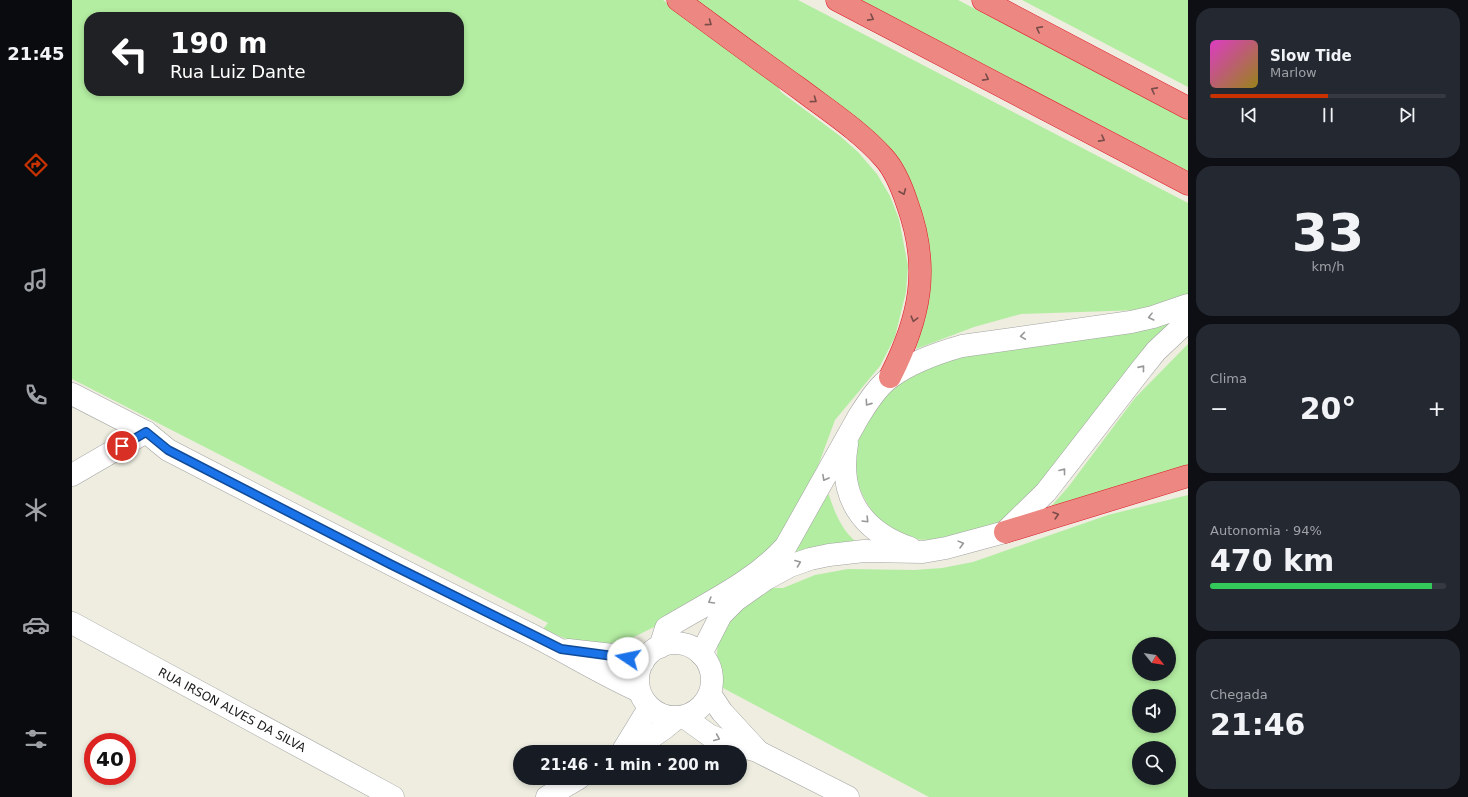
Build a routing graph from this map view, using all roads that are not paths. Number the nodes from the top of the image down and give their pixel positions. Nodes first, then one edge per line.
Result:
1 (678, 0) edge
2 (837, 0) edge
3 (983, 0) edge
4 (1188, 108) edge
5 (1188, 184) edge
6 (1188, 305) edge
7 (1188, 321) edge
8 (890, 377) junction
9 (72, 394) edge
10 (850, 431) junction
11 (146, 432) junction
12 (72, 475) edge
13 (1188, 476) edge
14 (1005, 532) junction
15 (923, 552) junction
16 (72, 623) edge
17 (660, 647) junction
18 (561, 649) junction
19 (701, 654) junction
20 (643, 662) junction
21 (710, 694) junction
22 (644, 699) junction
23 (681, 717) junction
24 (626, 745) edge
25 (642, 745) edge
26 (757, 751) junction
27 (567, 785) edge
28 (393, 797) edge
29 (547, 797) edge
30 (848, 797) edge

1 -> 8 highway
2 -> 5 highway
4 -> 3 highway
6 -> 8 street
14 -> 7 street
8 -> 10 street
9 - 11 street
10 -> 15 street
10 -> 17 street
11 - 12 street
11 - 18 street
14 -> 13 highway
15 -> 14 street
19 -> 15 street
16 - 28 street, RUA IRSON ALVES DA SILVA
17 - 19 street
17 - 20 street
18 - 20 street
18 - 22 street
19 - 21 street
20 - 22 street
21 - 23 street
21 - 26 street
22 - 23 street
22 - 24 street
23 - 25 street
23 -> 26 street
26 - 30 street
27 - 29 street

